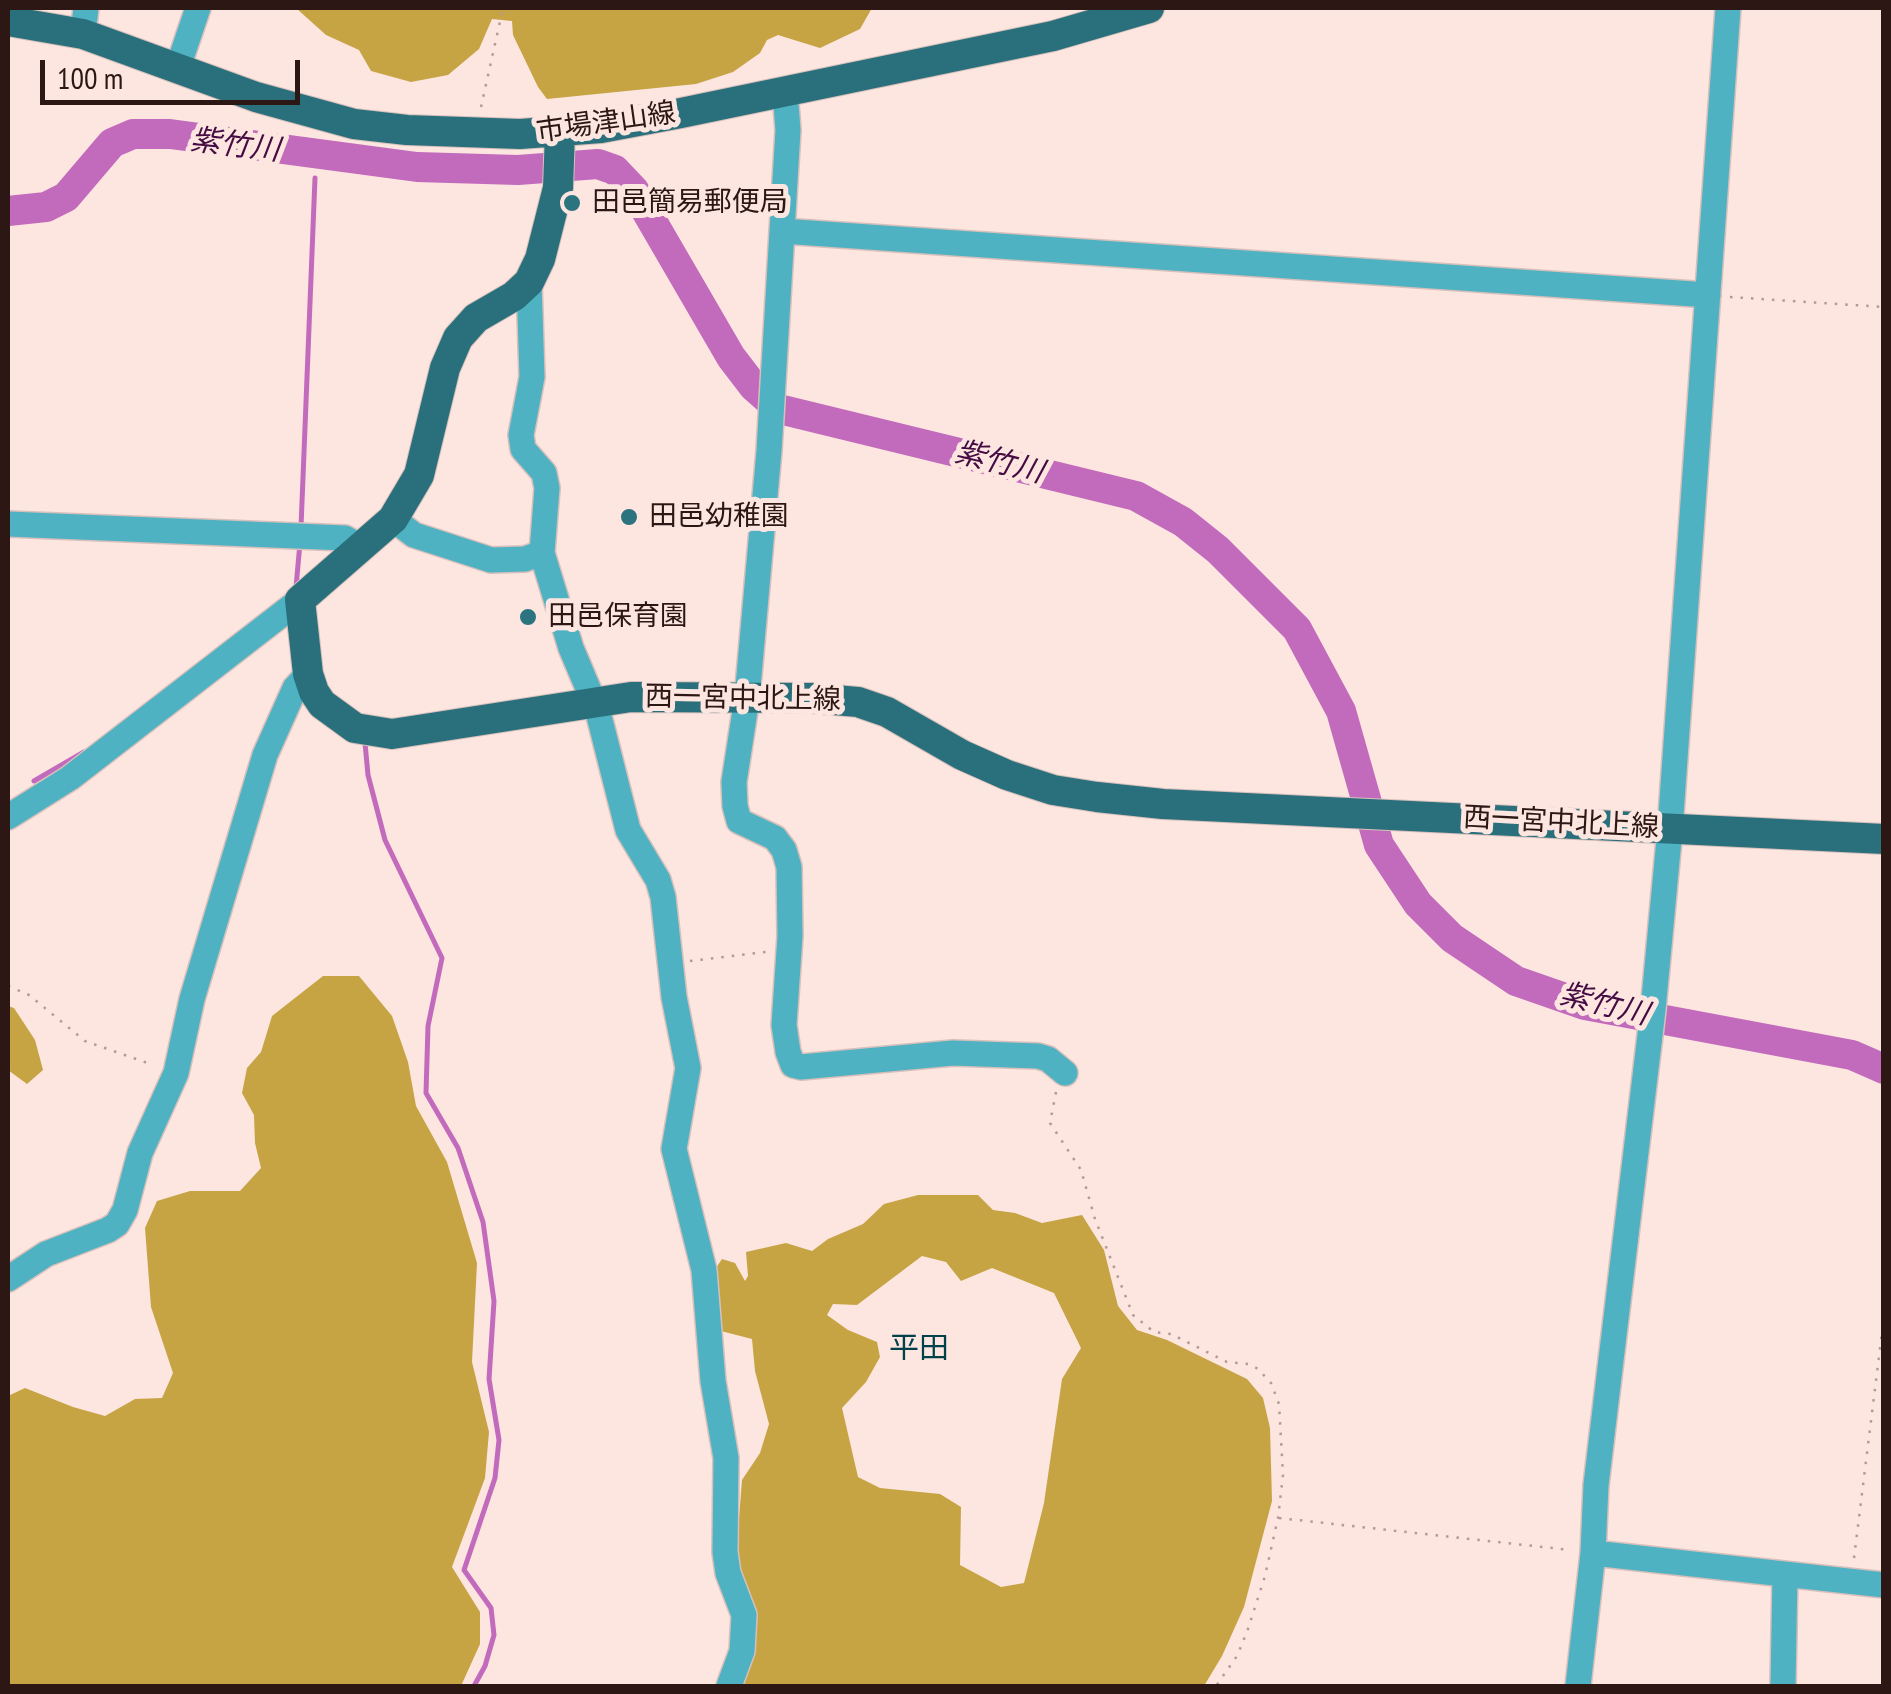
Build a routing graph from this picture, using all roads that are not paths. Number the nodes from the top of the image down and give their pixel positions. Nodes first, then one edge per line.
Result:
1 (198, 8) edge
2 (1149, 8) edge
3 (1728, 8) edge
4 (8, 21) edge
5 (85, 21) edge
6 (178, 67) junction
7 (786, 91) junction
8 (560, 160) junction
9 (782, 231) junction
10 (529, 282) junction
11 (1708, 295) junction
12 (393, 519) junction
13 (8, 524) edge
14 (360, 547) junction
15 (542, 553) junction
16 (300, 600) junction
17 (308, 674) junction
18 (747, 698) junction
19 (594, 702) junction
20 (8, 817) edge
21 (1670, 829) junction
22 (1884, 840) edge
23 (1065, 1073) road end
24 (8, 1279) edge
25 (1593, 1553) junction
26 (1786, 1575) junction
27 (1884, 1585) edge
28 (729, 1686) edge
29 (1578, 1686) edge
30 (1783, 1686) edge

1 - 6 street
2 - 7 main road, 市場津山線
3 - 11 street
4 - 5 main road, 市場津山線
5 - 6 main road, 市場津山線
6 - 8 main road, 市場津山線
7 - 8 main road, 市場津山線
7 - 9 street
8 - 10 main road
9 - 11 street
9 - 18 street
10 - 12 main road
10 - 15 street
11 - 21 street
12 - 14 main road
12 - 15 street
13 - 14 street
14 - 16 main road
15 - 19 street
16 - 17 main road, 西一宮中北上線
16 - 20 street
17 - 19 main road, 西一宮中北上線
17 - 24 street
18 - 19 main road, 西一宮中北上線
18 - 21 main road, 西一宮中北上線
18 - 23 street
19 - 28 street
21 - 22 main road, 西一宮中北上線
21 - 25 street
25 - 26 street
25 - 29 street
26 - 27 street
26 - 30 street

